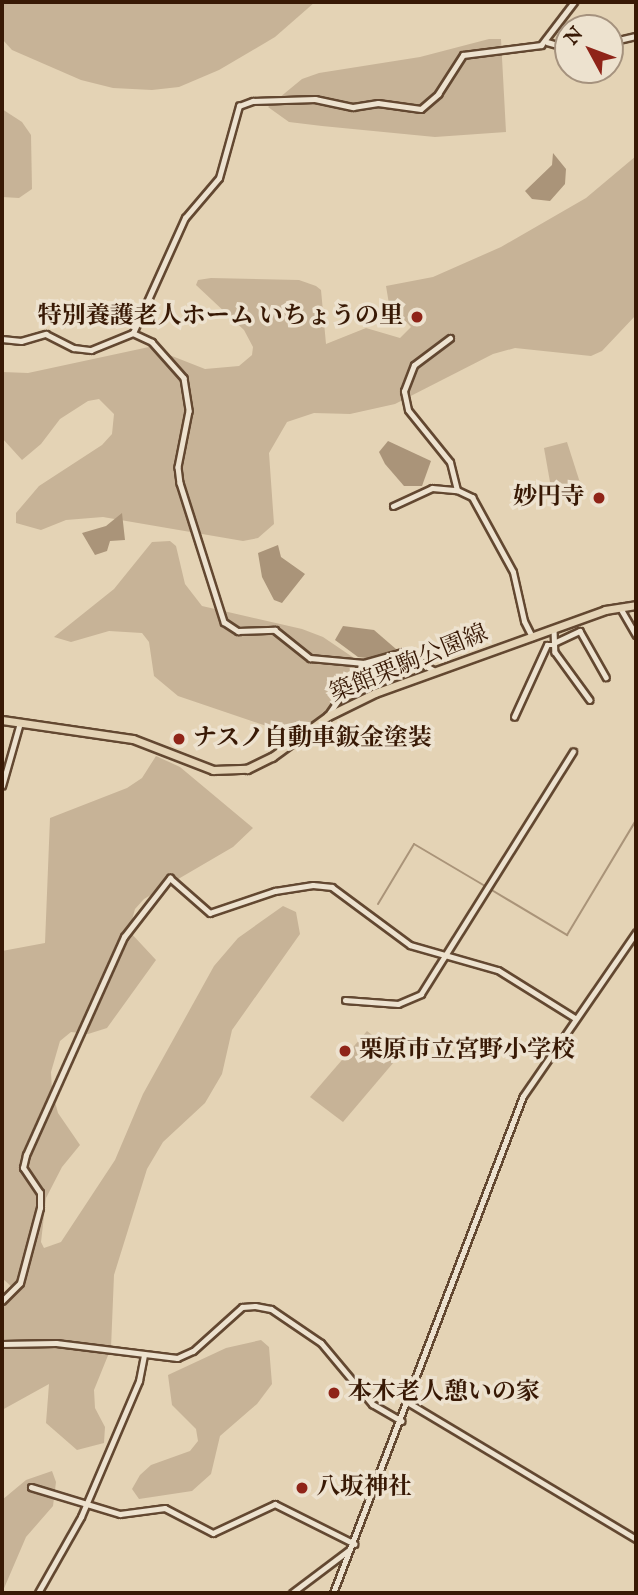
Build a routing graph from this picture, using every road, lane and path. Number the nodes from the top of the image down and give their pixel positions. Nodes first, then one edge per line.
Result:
1 (574, 2) edge
2 (547, 42) junction
3 (554, 44) edge
4 (133, 333) junction
5 (450, 338) dead end
6 (2, 339) edge
7 (457, 490) junction
8 (393, 506) dead end
9 (636, 605) edge
10 (620, 606) junction
11 (554, 629) junction
12 (636, 635) edge
13 (532, 636) junction
14 (555, 643) junction
15 (364, 663) junction
16 (435, 671) junction
17 (606, 677) dead end
18 (590, 700) dead end
19 (328, 716) junction
20 (514, 717) dead end
21 (2, 720) edge
22 (20, 723) junction
23 (573, 752) dead end
24 (2, 786) edge
25 (636, 932) edge
26 (447, 955) junction
27 (345, 1000) dead end
28 (575, 1018) junction
29 (2, 1301) edge
30 (2, 1344) edge
31 (144, 1356) junction
32 (407, 1402) junction
33 (401, 1421) junction
34 (31, 1487) dead end
35 (86, 1505) junction
36 (636, 1539) edge
37 (354, 1546) junction
38 (38, 1593) edge
39 (292, 1593) edge
40 (332, 1593) edge

1 - 2 street
2 - 3 street
2 - 4 street
4 - 6 street
4 - 15 street
5 - 7 street
7 - 8 street
7 - 13 street
9 - 10 main road, 築館栗駒公園線
10 - 11 main road, 築館栗駒公園線
10 - 12 street
11 - 13 main road, 築館栗駒公園線
11 - 14 street
13 - 16 main road, 築館栗駒公園線
14 - 17 street
14 - 18 street
14 - 20 street
15 - 16 street
15 - 19 street
16 - 19 main road, 築館栗駒公園線
19 - 22 main road, 築館栗駒公園線
21 - 22 main road, 築館栗駒公園線
22 - 24 street
23 - 26 street
25 - 28 street
26 - 27 street
26 - 28 street
26 - 29 street
28 - 32 street
30 - 31 street
31 - 33 street
31 - 35 street
32 - 33 street
32 - 36 street
33 - 37 street
34 - 35 street
35 - 37 street
35 - 38 street
37 - 39 street
37 - 40 street

